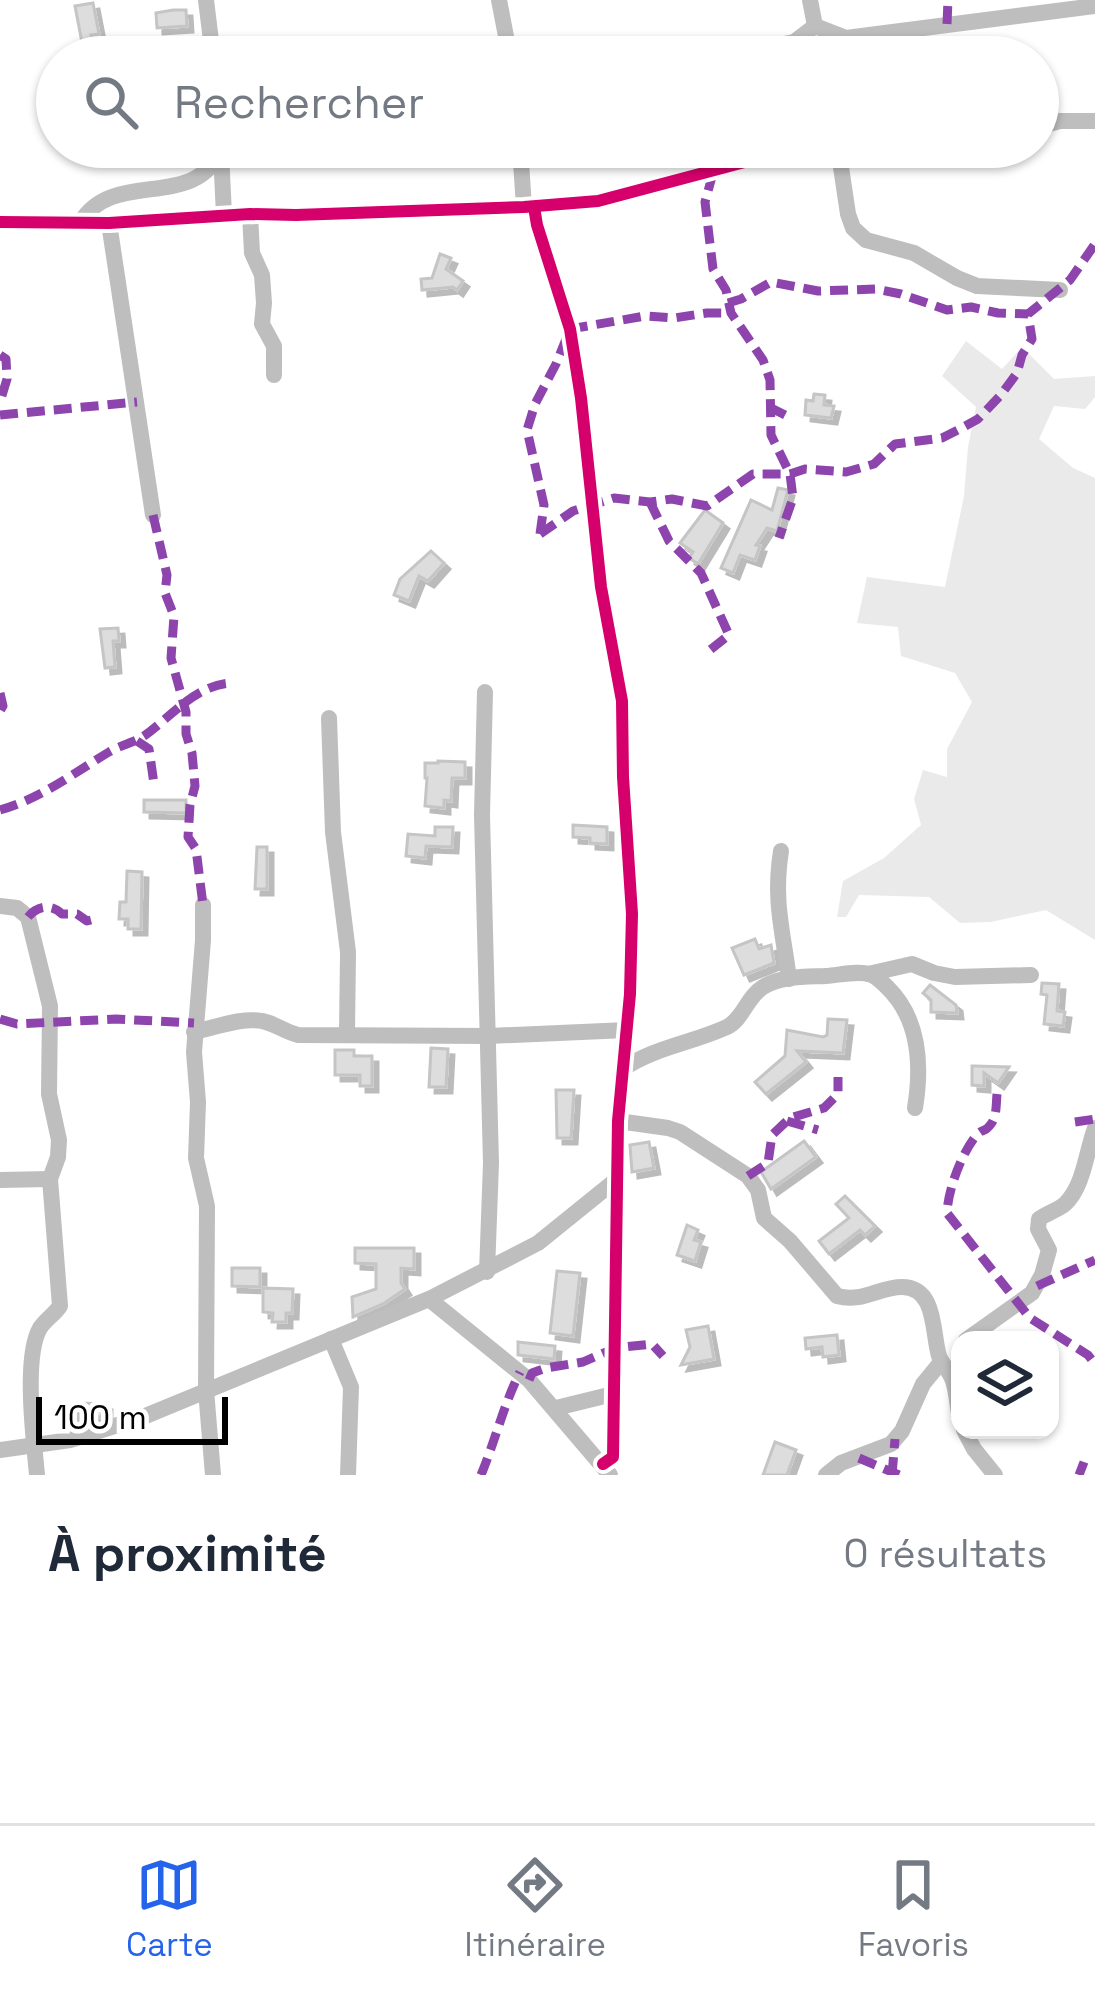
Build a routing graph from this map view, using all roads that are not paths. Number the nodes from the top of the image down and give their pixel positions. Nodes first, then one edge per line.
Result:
1 (206, 0) edge
2 (499, 0) edge
3 (811, 0) edge
4 (1095, 6) edge
5 (815, 26) junction
6 (210, 36) edge
7 (506, 36) edge
8 (802, 36) edge
9 (830, 36) edge
10 (918, 36) edge
11 (1059, 121) edge
12 (1095, 121) edge
13 (205, 168) edge
14 (223, 168) edge
15 (523, 168) edge
16 (730, 168) edge
17 (841, 168) edge
18 (529, 207) junction
19 (250, 214) junction
20 (224, 215) junction
21 (0, 222) edge
22 (109, 223) junction
23 (80, 224) junction
24 (1060, 290) dead end
25 (274, 375) dead end
26 (153, 515) dead end
27 (485, 692) dead end
28 (329, 718) dead end
29 (781, 851) dead end
30 (203, 905) dead end
31 (0, 906) edge
32 (867, 974) junction
33 (1031, 975) dead end
34 (789, 979) junction
35 (627, 1030) junction
36 (194, 1032) junction
37 (347, 1034) junction
38 (488, 1036) junction
39 (624, 1067) junction
40 (915, 1108) dead end
41 (618, 1121) junction
42 (1095, 1128) edge
43 (50, 1179) junction
44 (0, 1180) edge
45 (616, 1180) junction
46 (487, 1271) junction
47 (429, 1299) junction
48 (979, 1331) edge
49 (331, 1339) junction
50 (951, 1357) edge
51 (944, 1365) junction
52 (951, 1379) edge
53 (206, 1390) junction
54 (614, 1394) junction
55 (556, 1408) junction
56 (969, 1439) edge
57 (34, 1446) junction
58 (0, 1450) edge
59 (607, 1470) edge
60 (37, 1475) edge
61 (213, 1475) edge
62 (348, 1475) edge
63 (826, 1475) edge
64 (995, 1475) edge

1 - 6 street
2 - 7 street
3 - 5 street
4 - 10 street
5 - 8 street
5 - 9 street
11 - 12 street
13 - 23 street
14 - 20 street
15 - 18 street
16 - 18 street
17 - 24 street
18 - 19 street
18 - 35 street
19 - 20 street
19 - 25 street
20 - 22 street
21 - 23 street
22 - 23 street
22 - 26 street
27 - 38 street
28 - 37 street
29 - 34 street
30 - 36 street
31 - 43 street
32 - 33 street
32 - 34 street
32 - 40 street
34 - 39 street
35 - 38 street
35 - 39 street
36 - 37 street
36 - 53 street
37 - 38 street
38 - 46 street
39 - 41 street
41 - 45 street
41 - 51 street
42 - 48 street
43 - 44 street
43 - 57 street
45 - 46 street
45 - 54 street
46 - 47 street
47 - 49 street
47 - 55 street
49 - 53 street
49 - 62 street
50 - 51 street
51 - 52 street
51 - 63 street
53 - 57 street
53 - 61 street
54 - 55 street
54 - 59 street
55 - 59 street
56 - 64 street
57 - 58 street
57 - 60 street

